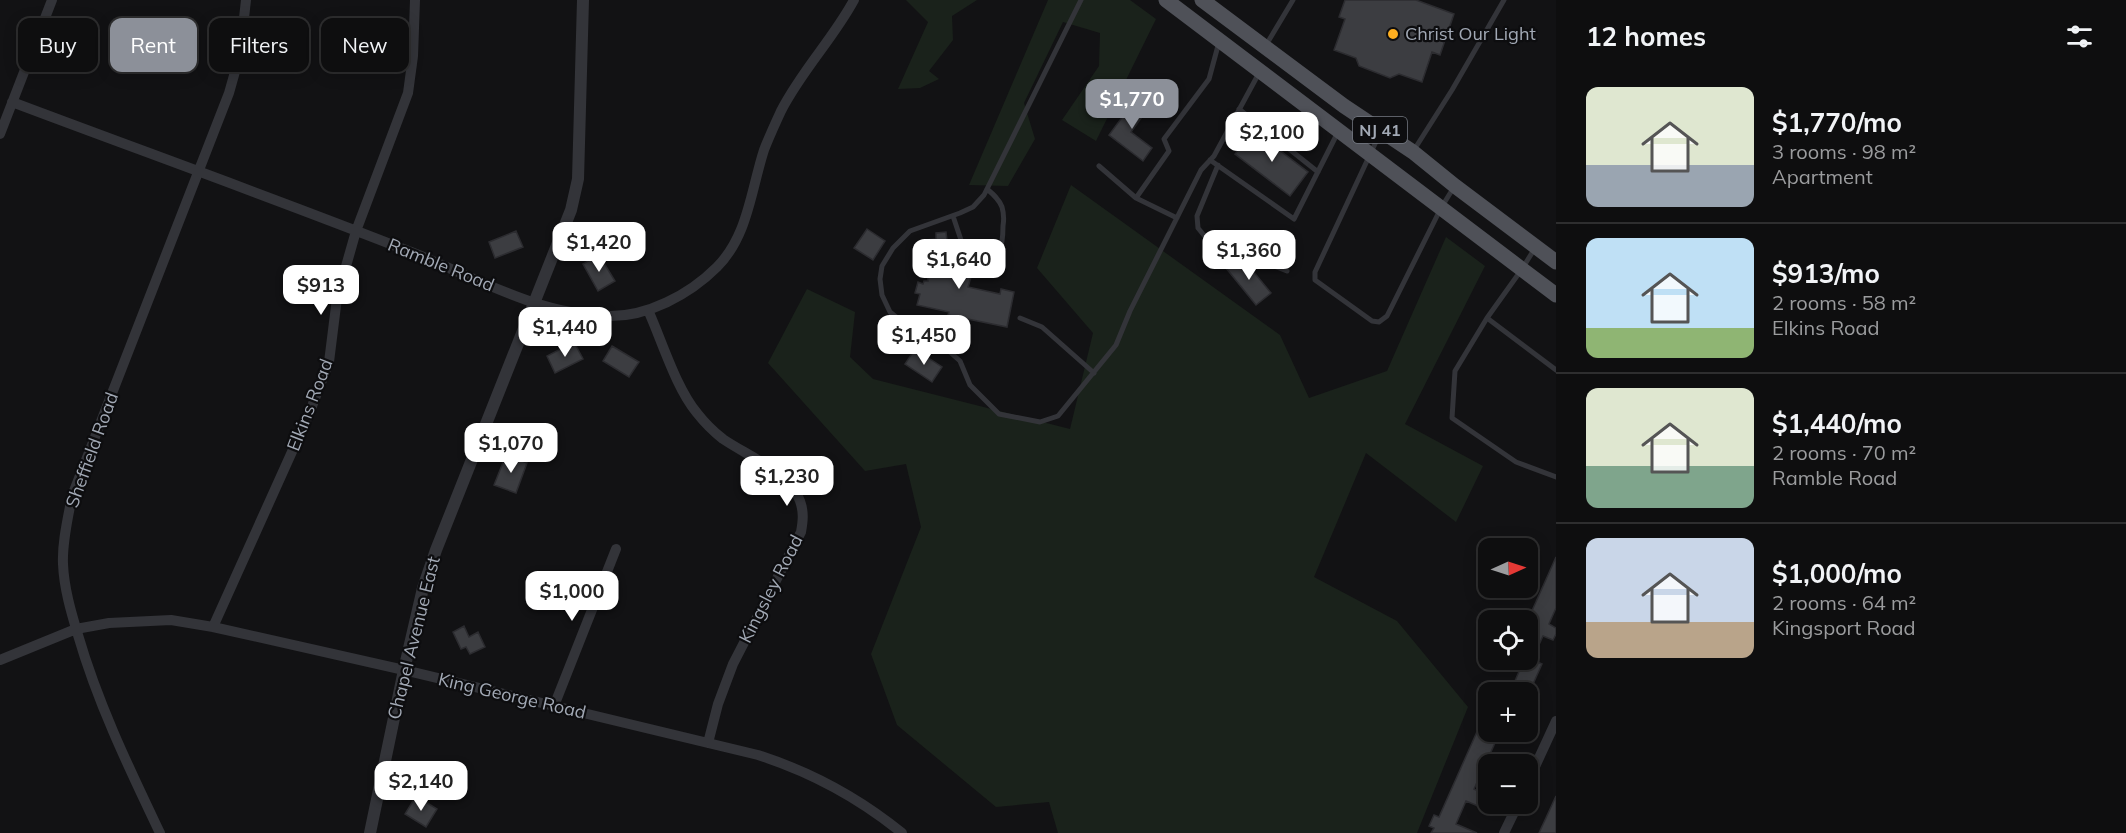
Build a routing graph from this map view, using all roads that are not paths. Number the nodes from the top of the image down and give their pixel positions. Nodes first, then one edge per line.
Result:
1 (52, 0) edge
2 (246, 0) edge
3 (415, 0) edge
4 (583, 0) edge
5 (854, 0) edge
6 (1081, 0) edge
7 (1166, 0) edge
8 (1293, 0) edge
9 (1494, 0) edge
10 (1205, 1) edge
11 (1504, 1) edge
12 (1220, 41) junction
13 (1264, 48) junction
14 (1260, 71) junction
15 (12, 102) junction
16 (1239, 109) junction
17 (1339, 131) junction
18 (1382, 131) junction
19 (0, 134) edge
20 (1413, 152) junction
21 (1369, 154) junction
22 (1210, 160) junction
23 (1218, 165) junction
24 (1099, 166) dead end
25 (200, 172) junction
26 (1318, 172) junction
27 (1455, 186) junction
28 (987, 189) junction
29 (1136, 198) junction
30 (1441, 208) junction
31 (953, 216) junction
32 (1177, 218) junction
33 (356, 231) junction
34 (1536, 246) junction
35 (1556, 262) edge
36 (1522, 269) junction
37 (1287, 271) dead end
38 (1556, 295) edge
39 (533, 303) junction
40 (648, 310) junction
41 (1020, 318) dead end
42 (1487, 318) junction
43 (1556, 370) edge
44 (1094, 374) junction
45 (1556, 477) edge
46 (616, 549) dead end
47 (213, 627) junction
48 (76, 629) junction
49 (0, 660) edge
50 (404, 670) junction
51 (554, 706) junction
52 (1556, 721) edge
53 (708, 743) junction
54 (1538, 760) edge
55 (1513, 814) edge
56 (160, 833) edge
57 (370, 833) edge
58 (902, 833) edge
59 (1504, 833) edge

1 - 15 street
2 - 25 street, Sheffield Road
3 - 33 street, Elkins Road
4 - 39 street, Chapel Avenue East
5 - 40 street, Ramble Road
6 - 28 lane
7 - 12 main road, NJ 41
8 - 13 lane
9 - 11 lane
10 - 13 main road, NJ 41
11 - 20 lane
12 - 14 main road, NJ 41
12 - 29 lane
13 - 18 main road, NJ 41
14 - 16 lane
14 - 17 main road, NJ 41
15 - 19 street
15 - 25 street, Ramble Road
16 - 22 lane
16 - 26 lane
17 - 21 main road, NJ 41
17 - 26 lane
18 - 20 main road, NJ 41
18 - 21 lane
20 - 27 main road, NJ 41
21 - 30 main road, NJ 41
21 - 30 lane
22 - 23 lane
22 - 32 lane
23 - 26 lane
23 - 37 lane
24 - 29 lane
25 - 33 street, Ramble Road
25 - 48 street, Sheffield Road
27 - 30 lane
27 - 34 main road, NJ 41
28 - 31 lane
28 - 31 lane
29 - 32 lane
30 - 36 main road, NJ 41
31 - 44 lane
32 - 44 lane
33 - 39 street, Ramble Road
33 - 47 street, Elkins Road
34 - 35 main road, NJ 41
34 - 36 lane
36 - 38 main road, NJ 41
36 - 42 lane
39 - 40 street, Ramble Road
39 - 50 street, Chapel Avenue East
40 - 53 street, Kingsley Road
41 - 44 lane
42 - 43 lane
42 - 45 lane
46 - 51 street
47 - 48 street, King George Road
47 - 50 street, King George Road
48 - 49 street, King George Road
48 - 56 street, Sheffield Road
50 - 51 street, King George Road
50 - 57 street, Chapel Avenue East
51 - 53 street, King George Road
52 - 54 street
53 - 58 street, King George Road
55 - 59 street

